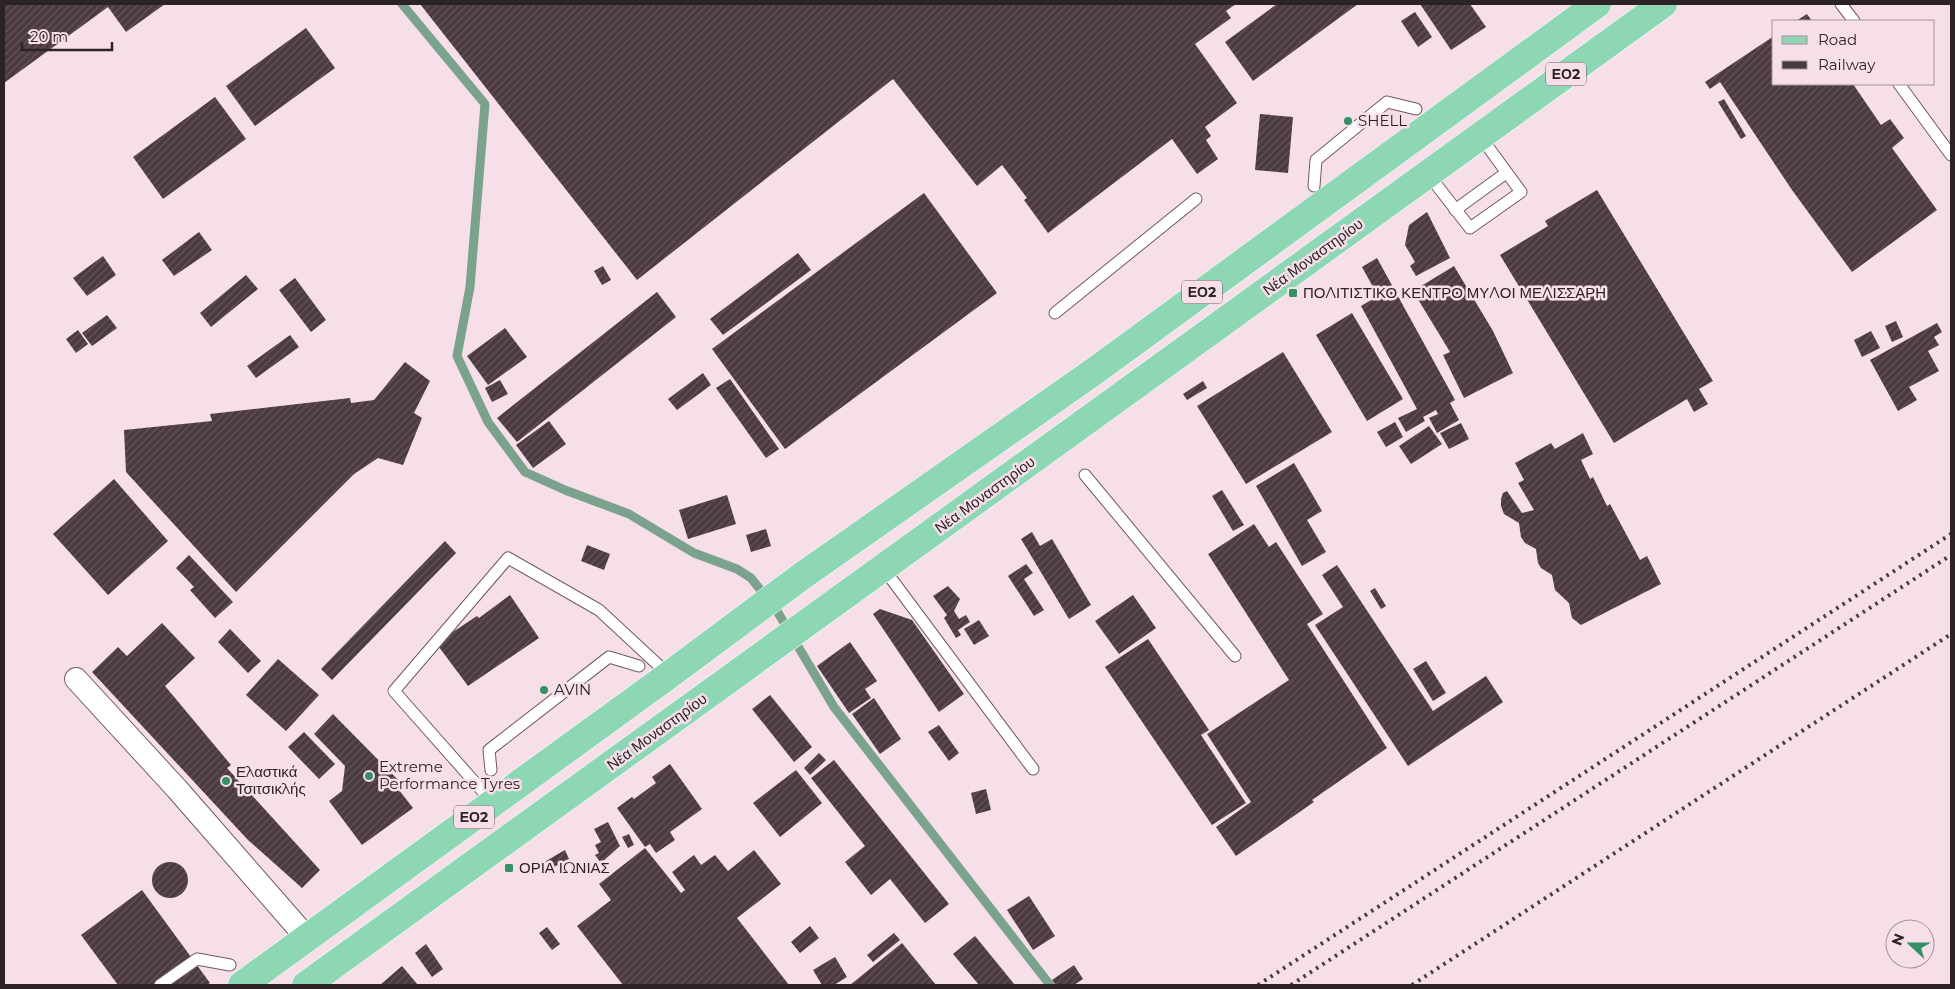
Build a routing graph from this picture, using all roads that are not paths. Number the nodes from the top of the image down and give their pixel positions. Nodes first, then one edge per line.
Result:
1 (1597, 4) edge
2 (1663, 4) edge
3 (1841, 4) edge
4 (1853, 20) edge
5 (1900, 85) edge
6 (1416, 108) dead end
7 (1480, 136) junction
8 (1951, 155) edge
9 (1506, 173) junction
10 (1428, 174) junction
11 (1314, 186) dead end
12 (1196, 199) dead end
13 (1456, 210) junction
14 (1055, 313) dead end
15 (1085, 475) dead end
16 (884, 569) junction
17 (1235, 656) dead end
18 (640, 666) dead end
19 (670, 675) junction
20 (76, 679) dead end
21 (1033, 769) dead end
22 (490, 770) dead end
23 (493, 803) junction
24 (307, 938) junction
25 (236, 975) edge
26 (160, 985) edge
27 (306, 985) edge

1 - 19 main road, ΕΟ2
2 - 7 main road, Νέα Μοναστηρίου / ΕΟ2
3 - 4 lane
5 - 8 lane
6 - 11 lane
7 - 9 lane
7 - 10 main road, Νέα Μοναστηρίου / ΕΟ2
9 - 13 lane
9 - 13 lane
10 - 13 lane
10 - 16 main road, Νέα Μοναστηρίου / ΕΟ2
12 - 14 lane
15 - 17 lane
16 - 21 lane
16 - 27 main road, Νέα Μοναστηρίου / ΕΟ2
18 - 22 lane
19 - 23 main road, ΕΟ2
19 - 23 lane
20 - 24 street
23 - 24 main road, ΕΟ2
24 - 25 main road, ΕΟ2
25 - 26 lane

